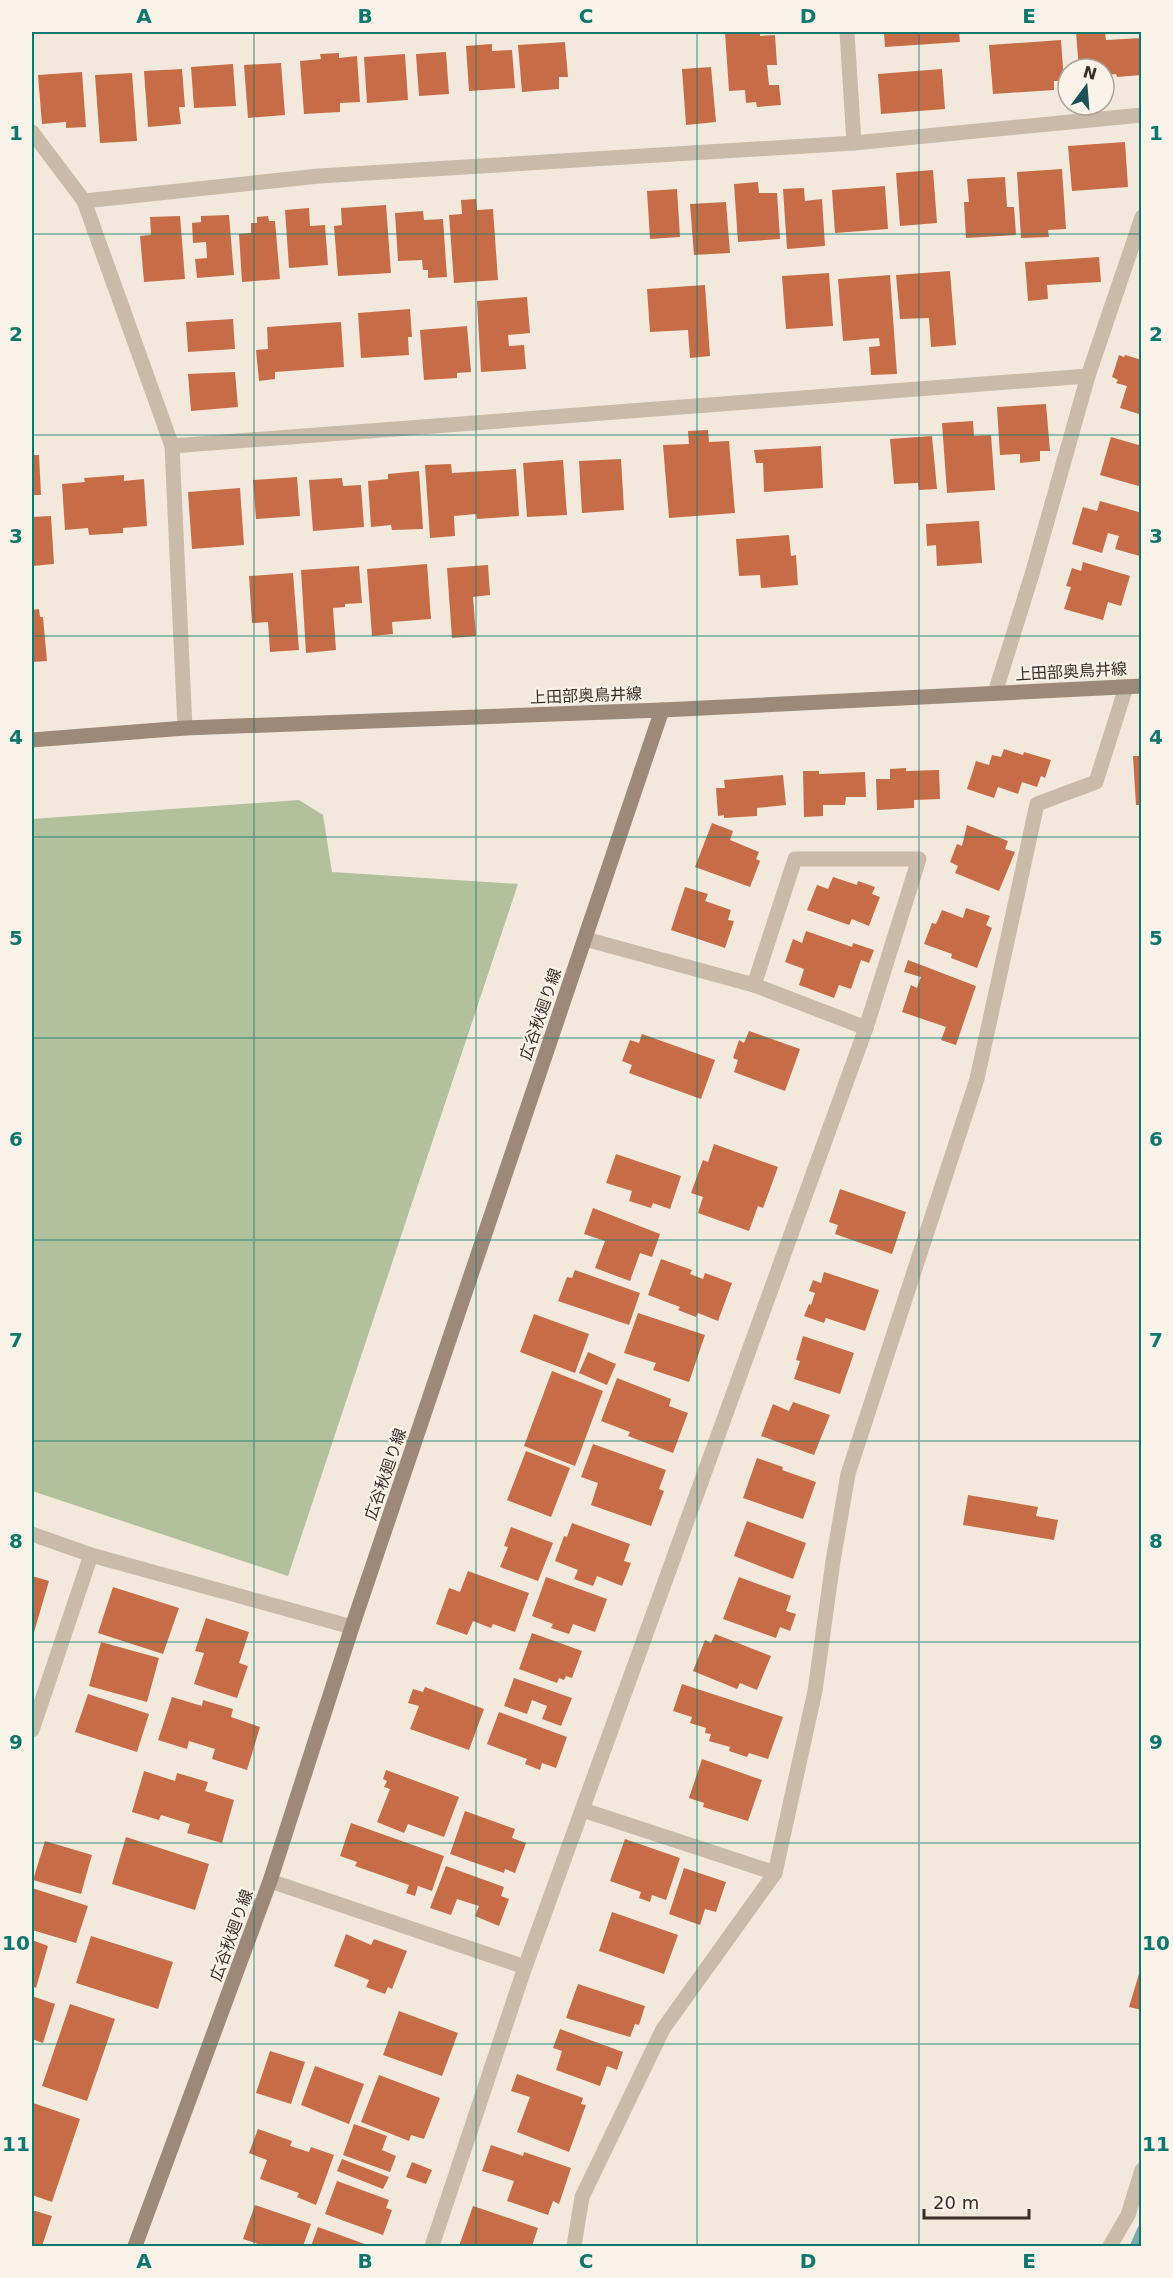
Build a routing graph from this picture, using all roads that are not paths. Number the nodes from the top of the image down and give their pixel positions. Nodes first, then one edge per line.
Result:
1 (847, 32) edge
2 (1142, 115) edge
3 (32, 132) edge
4 (854, 143) junction
5 (84, 201) junction
6 (1142, 217) edge
7 (1088, 376) junction
8 (172, 446) junction
9 (1134, 686) edge
10 (995, 693) junction
11 (662, 710) junction
12 (185, 728) junction
13 (32, 740) edge
14 (585, 939) junction
15 (754, 985) junction
16 (866, 1028) junction
17 (32, 1534) edge
18 (91, 1555) junction
19 (352, 1627) junction
20 (32, 1730) edge
21 (583, 1810) junction
22 (775, 1873) junction
23 (270, 1881) junction
24 (525, 1968) junction
25 (1142, 2170) edge
26 (135, 2247) edge
27 (432, 2247) edge
28 (574, 2247) edge
29 (1110, 2247) edge

1 - 4 street
2 - 4 street
3 - 5 street
4 - 5 street
5 - 8 street
6 - 7 street
7 - 8 street
7 - 10 street
8 - 12 street
9 - 10 street, 上田部奥鳥井線
9 - 22 street
10 - 11 street, 上田部奥鳥井線
11 - 12 street, 上田部奥鳥井線
11 - 14 street, 広谷秋廻り線
12 - 13 street, 上田部奥鳥井線
14 - 15 street
14 - 19 street, 広谷秋廻り線
15 - 16 street
15 - 16 street
16 - 21 street
17 - 18 street
18 - 19 street
18 - 20 street
19 - 23 street, 広谷秋廻り線
21 - 22 street
21 - 24 street
22 - 28 street
23 - 24 street
23 - 26 street, 広谷秋廻り線
24 - 27 street
25 - 29 street

